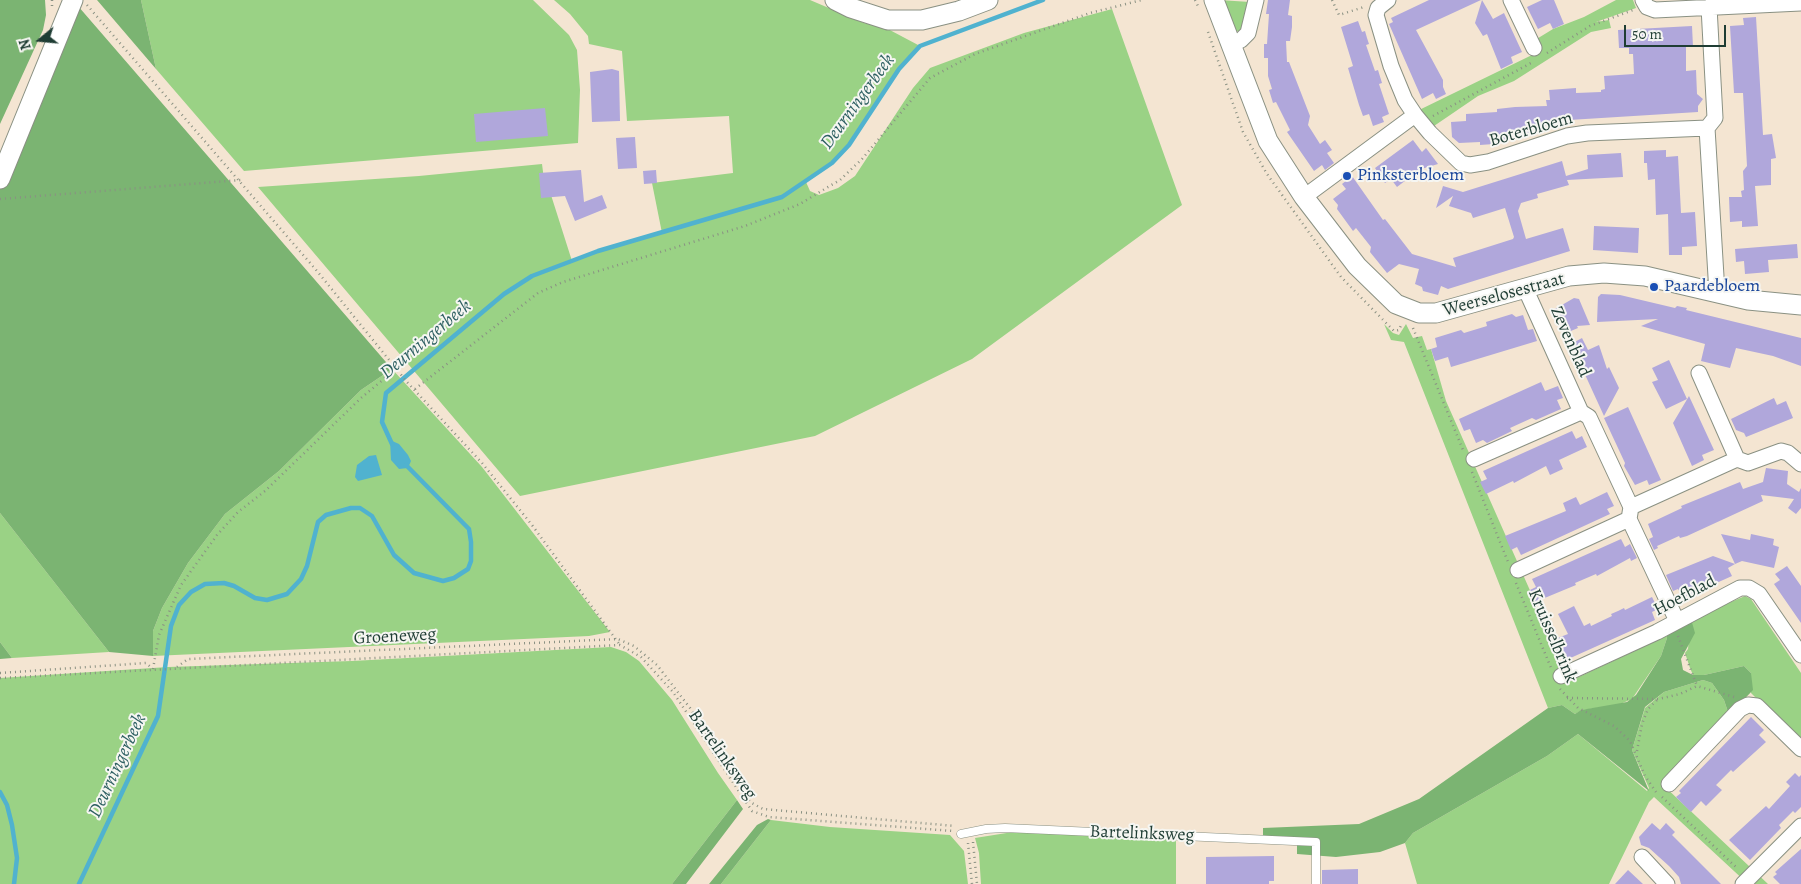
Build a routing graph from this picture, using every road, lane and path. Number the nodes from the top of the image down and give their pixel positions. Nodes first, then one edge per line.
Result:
1 (73, 0) edge
2 (82, 0) edge
3 (835, 0) edge
4 (988, 0) edge
5 (1142, 0) edge
6 (1214, 0) edge
7 (1256, 0) edge
8 (1332, 0) edge
9 (1511, 0) edge
10 (1643, 0) edge
11 (1383, 4) edge
12 (1801, 4) edge
13 (1709, 7) junction
14 (1231, 45) junction
15 (1534, 48) dead end
16 (1415, 115) junction
17 (1707, 128) junction
18 (0, 180) edge
19 (241, 180) junction
20 (1304, 197) junction
21 (0, 199) edge
22 (1525, 288) junction
23 (1717, 293) junction
24 (1801, 305) edge
25 (1416, 339) dead end
26 (396, 368) junction
27 (1699, 373) dead end
28 (415, 389) junction
29 (1581, 412) junction
30 (1737, 459) junction
31 (1470, 461) junction
32 (1801, 464) edge
33 (1630, 513) junction
34 (1514, 572) junction
35 (1675, 622) junction
36 (618, 639) junction
37 (620, 645) junction
38 (1800, 653) edge
39 (176, 668) junction
40 (154, 669) junction
41 (0, 673) edge
42 (1557, 677) junction
43 (0, 678) edge
44 (1697, 686) junction
45 (1566, 698) junction
46 (1659, 699) junction
47 (1748, 705) junction
48 (1801, 749) edge
49 (1637, 753) junction
50 (1669, 784) dead end
51 (1801, 826) edge
52 (965, 834) junction
53 (1642, 857) dead end
54 (1746, 881) edge
55 (972, 884) edge
56 (978, 884) edge
57 (1316, 884) edge
58 (1667, 884) edge

1 - 18 street
2 - 19 path
3 - 4 street
5 - 28 path
6 - 14 street, Weerselosestraat
7 - 14 street
8 - 11 path
9 - 15 street
10 - 13 street
11 - 16 street
12 - 13 street
13 - 17 street
14 - 20 street, Weerselosestraat
16 - 17 street, Boterbloem
16 - 20 street
17 - 23 street
19 - 21 path
19 - 26 path
20 - 22 street, Weerselosestraat
22 - 23 street, Weerselosestraat
22 - 29 street, Zevenblad
23 - 24 street, Weerselosestraat
25 - 31 path, Kruisselbrink
26 - 28 path
26 - 40 path
27 - 30 street
28 - 36 path
29 - 31 street
29 - 33 street, Zevenblad
30 - 32 street
30 - 33 street
31 - 34 path, Kruisselbrink
33 - 34 street
33 - 35 street, Zevenblad
34 - 42 path, Kruisselbrink
35 - 38 street, Hoefblad
35 - 42 street, Hoefblad
35 - 44 path
36 - 37 path
36 - 39 path, Groeneweg
36 - 52 path, Bartelinksweg
37 - 39 path, Groeneweg
37 - 52 path, Bartelinksweg
39 - 40 path, Groeneweg
40 - 41 path, Groeneweg
40 - 43 path, Groeneweg
42 - 45 path, Kruisselbrink
44 - 46 path
44 - 47 path
45 - 46 path
45 - 49 path, Kruisselbrink
46 - 49 path
47 - 48 street
47 - 50 street
49 - 54 path, Kruisselbrink
51 - 54 street
52 - 55 path
52 - 56 path
52 - 57 lane, Bartelinksweg
53 - 58 street

